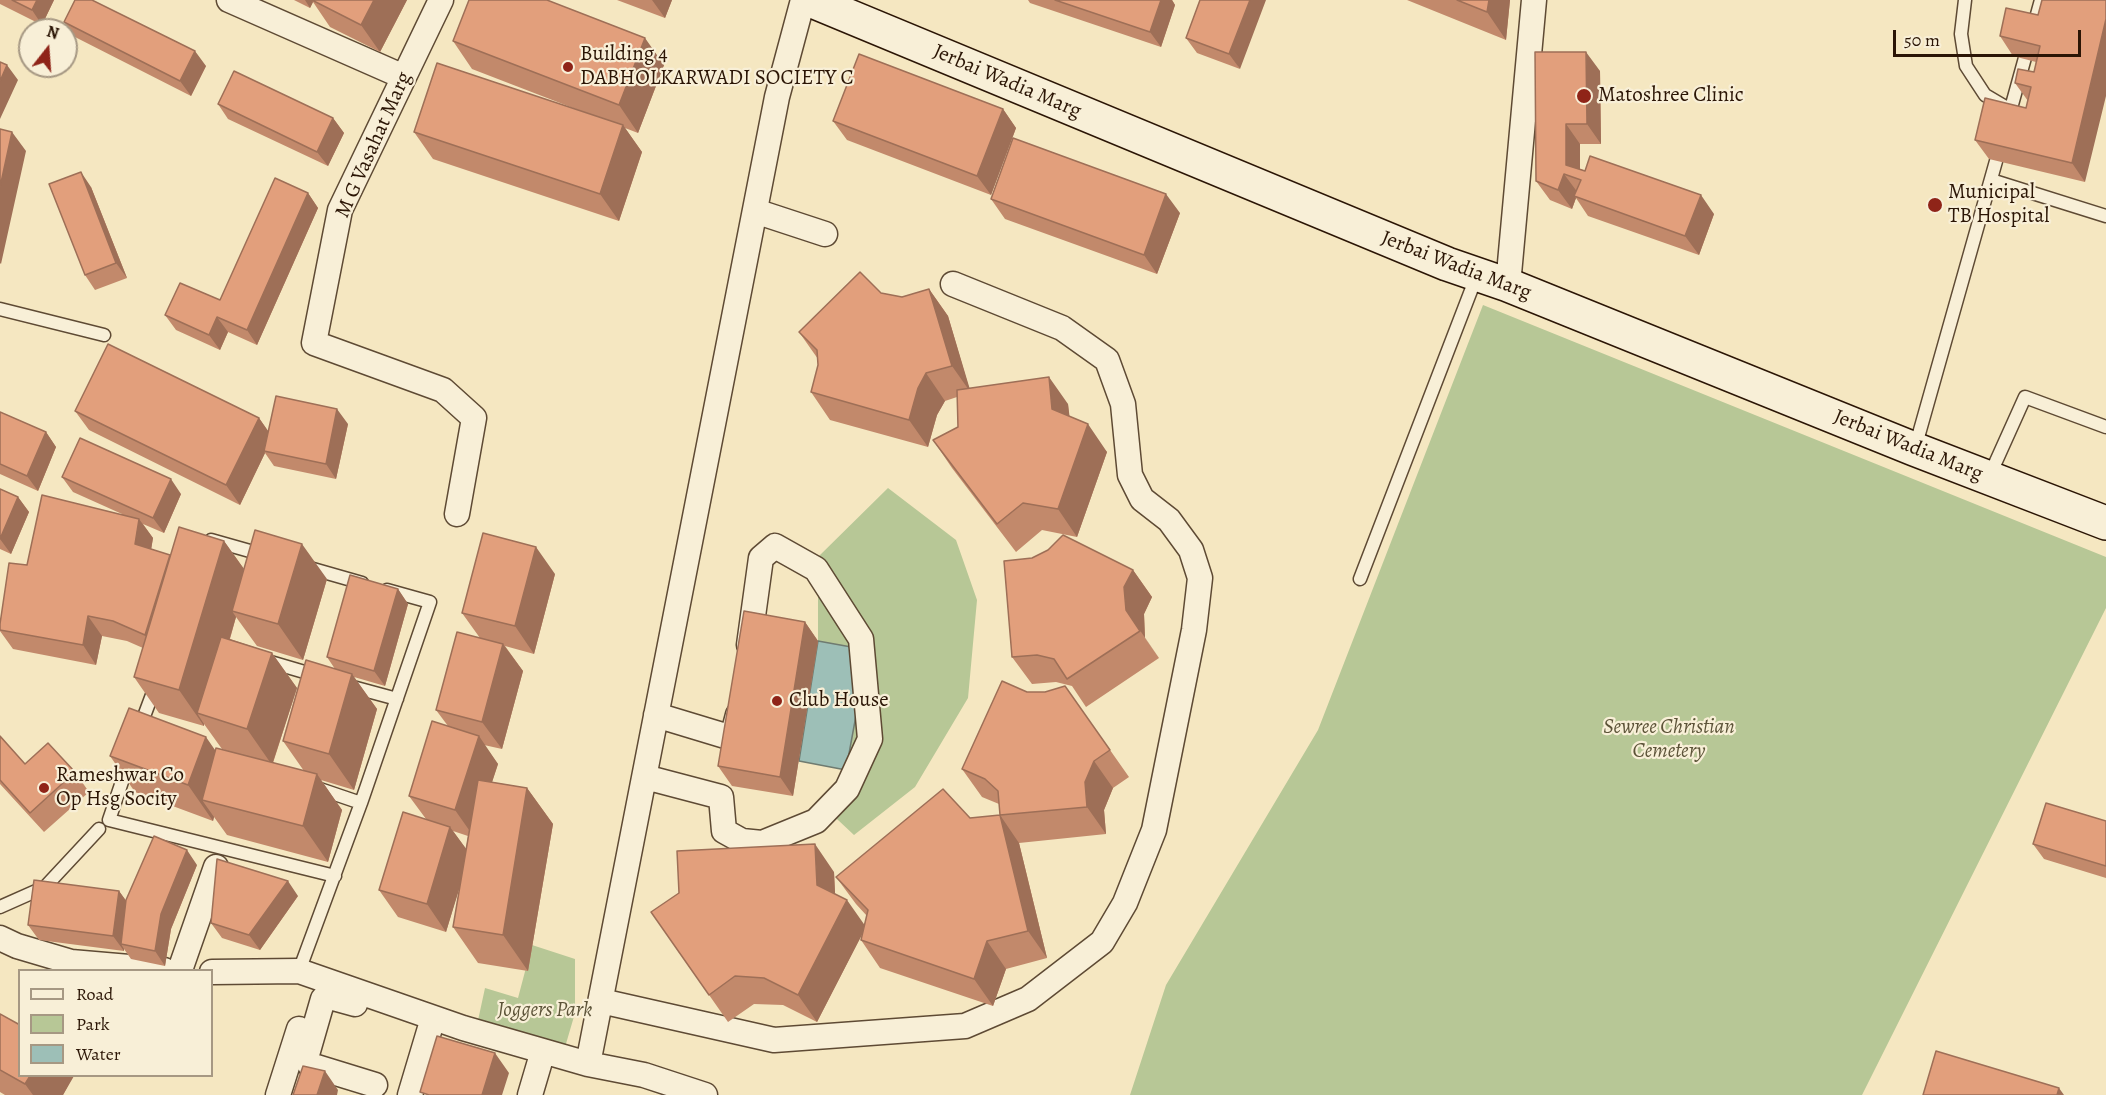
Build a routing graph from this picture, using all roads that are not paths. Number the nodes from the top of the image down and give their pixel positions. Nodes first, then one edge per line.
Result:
1 (441, 0) edge
2 (803, 0) edge
3 (810, 0) edge
4 (1534, 0) edge
5 (1965, 0) edge
6 (2041, 0) edge
7 (238, 2) edge
8 (404, 77) junction
9 (2010, 111) junction
10 (1991, 180) junction
11 (755, 211) junction
12 (2106, 216) edge
13 (825, 234) dead end
14 (1477, 274) junction
15 (953, 284) dead end
16 (1508, 285) junction
17 (0, 309) edge
18 (104, 335) dead end
19 (2106, 427) edge
20 (1914, 449) junction
21 (1989, 478) junction
22 (457, 514) dead end
23 (2106, 523) edge
24 (204, 550) edge
25 (274, 558) edge
26 (296, 564) edge
27 (1360, 579) dead end
28 (267, 662) edge
29 (746, 664) edge
30 (160, 672) edge
31 (742, 696) edge
32 (397, 699) junction
33 (656, 715) junction
34 (645, 777) junction
35 (306, 784) edge
36 (361, 803) junction
37 (99, 829) dead end
38 (216, 867) edge
39 (335, 876) junction
40 (0, 907) edge
41 (0, 938) edge
42 (152, 969) edge
43 (180, 969) edge
44 (213, 972) edge
45 (317, 981) junction
46 (357, 998) junction
47 (601, 1001) junction
48 (389, 1014) dead end
49 (433, 1018) junction
50 (301, 1049) junction
51 (543, 1051) junction
52 (588, 1064) junction
53 (375, 1085) dead end
54 (278, 1095) edge
55 (410, 1095) edge
56 (530, 1095) edge
57 (705, 1095) edge

1 - 8 street, M G Vasahat Marg
2 - 11 street
3 - 14 main road, Jerbai Wadia Marg
4 - 16 street
5 - 9 lane
6 - 9 lane
7 - 8 street
8 - 22 street, M G Vasahat Marg
9 - 10 lane
10 - 12 lane
10 - 20 lane
11 - 13 street
11 - 33 street
14 - 16 main road, Jerbai Wadia Marg
14 - 27 lane
15 - 47 street
16 - 20 main road, Jerbai Wadia Marg
17 - 18 lane
19 - 21 lane
20 - 21 main road, Jerbai Wadia Marg
21 - 23 main road, Jerbai Wadia Marg
24 - 25 lane
26 - 32 lane
28 - 32 lane
29 - 34 street
30 - 39 lane
31 - 33 street
32 - 36 lane
33 - 34 street
34 - 47 street
35 - 36 lane
36 - 39 lane
37 - 40 lane
38 - 43 street
39 - 45 lane
41 - 42 street
44 - 45 street
45 - 46 street
45 - 50 street
46 - 48 street
46 - 49 street
47 - 52 street
49 - 51 street
49 - 55 street
50 - 53 street
50 - 54 street
51 - 52 street
51 - 56 street
52 - 57 street

